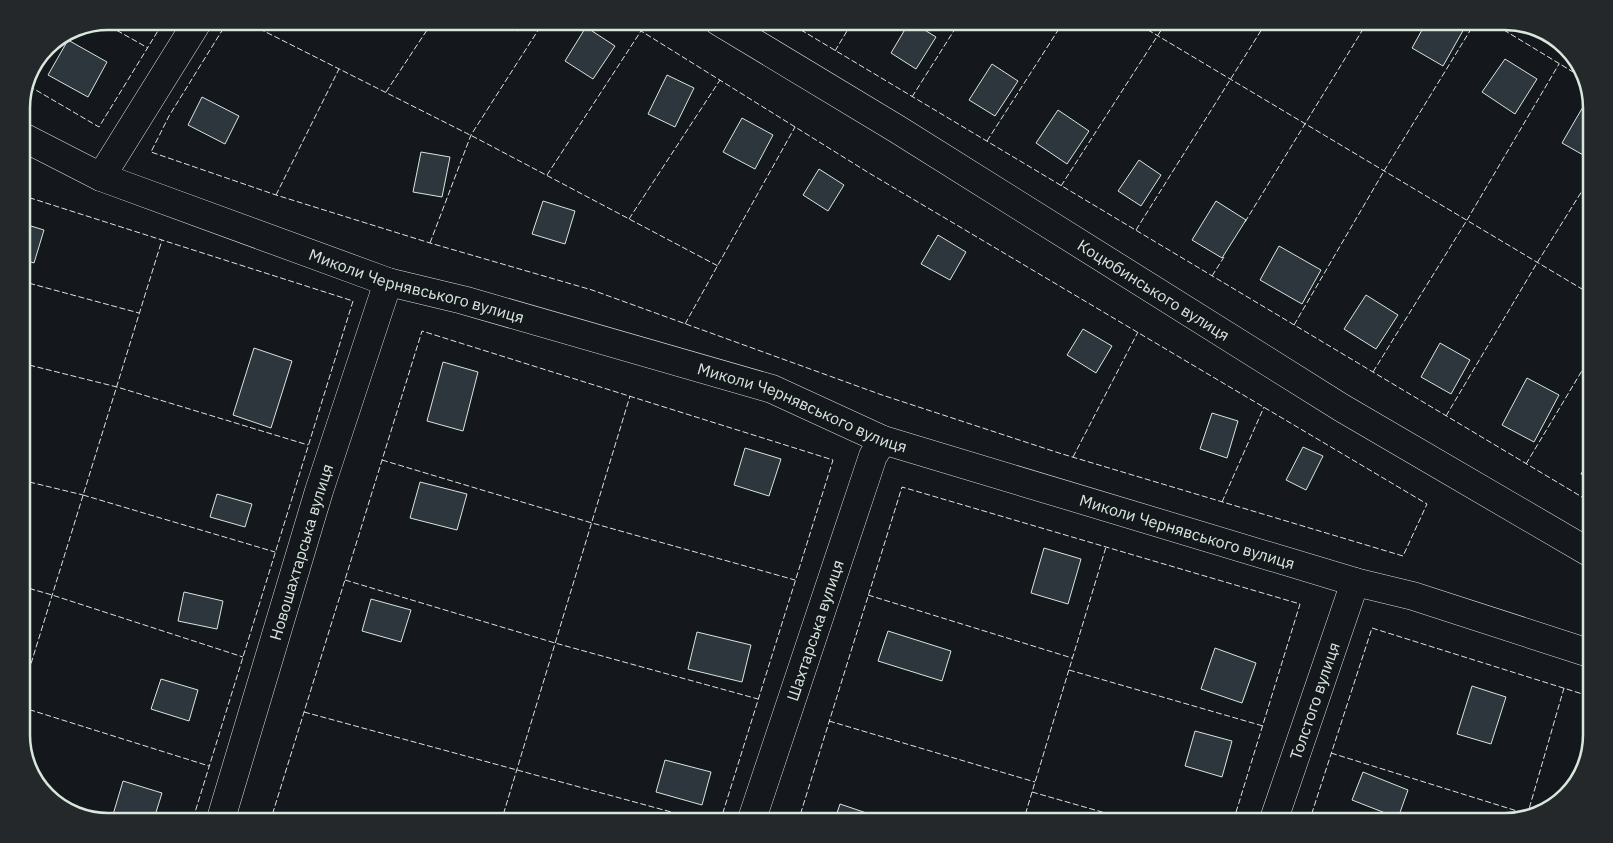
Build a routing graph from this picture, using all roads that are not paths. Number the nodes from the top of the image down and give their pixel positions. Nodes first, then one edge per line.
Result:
1 (192, 30) edge
2 (733, 30) edge
3 (30, 141) edge
4 (101, 177) junction
5 (388, 282) junction
6 (883, 440) junction
7 (1583, 549) edge
8 (1355, 582) junction
9 (1583, 651) edge
10 (223, 813) edge
11 (754, 813) edge
12 (1276, 813) edge

1 - 4 street
2 - 7 street, Коцюбинського вулиця
3 - 4 street, Миколи Чернявського вулиця
4 - 5 street, Миколи Чернявського вулиця
5 - 6 street, Миколи Чернявського вулиця
5 - 10 street, Новошахтарська вулиця
6 - 8 street, Миколи Чернявського вулиця
6 - 11 street, Шахтарська вулиця
8 - 9 street, Миколи Чернявського вулиця
8 - 12 street, Толстого вулиця

